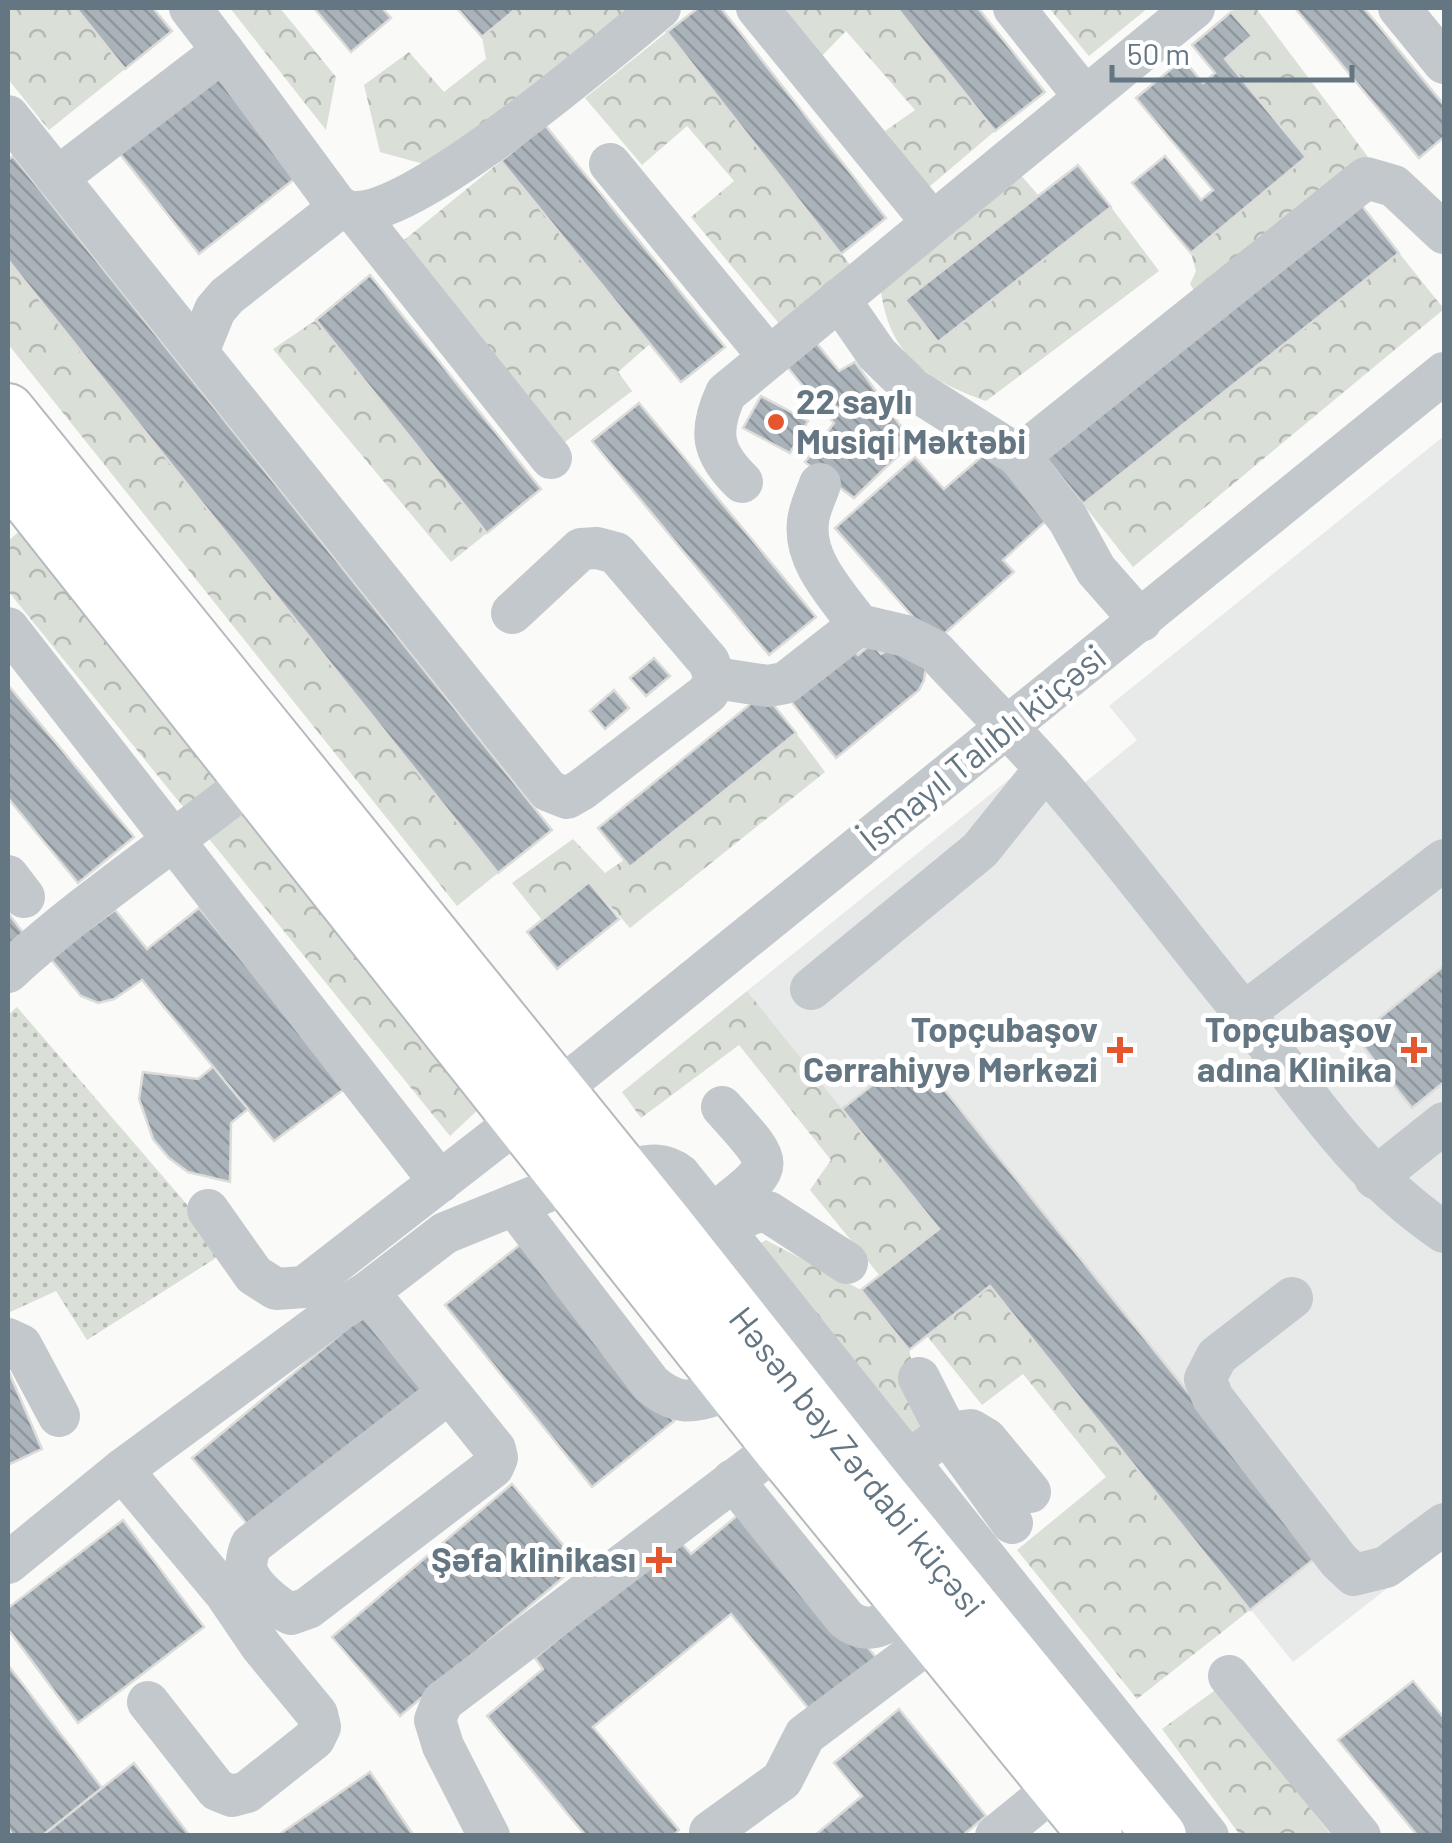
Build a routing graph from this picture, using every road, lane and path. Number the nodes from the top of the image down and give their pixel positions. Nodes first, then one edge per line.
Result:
1 (190, 8) edge
2 (660, 8) edge
3 (757, 8) edge
4 (1014, 8) edge
5 (1194, 8) edge
6 (1399, 8) edge
7 (222, 51) junction
8 (1444, 63) edge
9 (1084, 96) junction
10 (8, 116) edge
11 (610, 164) dead end
12 (57, 178) junction
13 (347, 210) junction
14 (932, 222) junction
15 (1444, 234) edge
16 (839, 299) junction
17 (198, 352) junction
18 (769, 357) junction
19 (1444, 374) edge
20 (8, 410) edge
21 (1019, 456) junction
22 (550, 458) dead end
23 (742, 482) dead end
24 (820, 484) dead end
25 (16, 501) edge
26 (512, 613) dead end
27 (1140, 621) junction
28 (859, 626) junction
29 (8, 628) edge
30 (715, 678) junction
31 (1007, 728) junction
32 (1046, 769) junction
33 (252, 780) junction
34 (175, 842) junction
35 (1444, 860) edge
36 (8, 972) edge
37 (811, 989) dead end
38 (1244, 1013) junction
39 (539, 1105) junction
40 (722, 1108) dead end
41 (1444, 1123) edge
42 (1375, 1178) junction
43 (440, 1182) junction
44 (568, 1183) junction
45 (514, 1205) junction
46 (208, 1210) dead end
47 (1444, 1232) edge
48 (710, 1234) junction
49 (847, 1264) dead end
50 (368, 1292) junction
51 (1292, 1298) dead end
52 (8, 1340) edge
53 (919, 1378) dead end
54 (732, 1390) junction
55 (447, 1394) junction
56 (58, 1416) dead end
57 (947, 1434) junction
58 (778, 1447) junction
59 (122, 1470) junction
60 (892, 1473) junction
61 (734, 1480) junction
62 (1021, 1508) dead end
63 (1444, 1524) edge
64 (8, 1563) edge
65 (922, 1624) junction
66 (1229, 1676) dead end
67 (148, 1702) dead end
68 (1075, 1771) junction
69 (1120, 1825) edge
70 (710, 1832) dead end
71 (489, 1836) edge
72 (996, 1836) edge
73 (1208, 1836) edge
74 (1360, 1836) edge

1 - 7 street
2 - 13 street
3 - 14 street
4 - 9 street
5 - 9 street
6 - 8 street
7 - 12 street
7 - 13 street
9 - 14 street
10 - 12 street
11 - 18 street
12 - 17 street
13 - 17 street
13 - 22 street
14 - 16 street
15 - 21 street
16 - 18 street
16 - 21 street
17 - 30 street
18 - 23 street
19 - 27 street, İsmayıl Talıblı küçəsi
20 - 39 main road
21 - 27 street
24 - 28 street
25 - 33 main road
26 - 30 street
27 - 31 street, İsmayıl Talıblı küçəsi
28 - 30 street
28 - 31 street
29 - 34 street
31 - 32 street
31 - 39 street, İsmayıl Talıblı küçəsi
32 - 37 street
32 - 38 street
33 - 34 street
33 - 39 main road
34 - 36 street
34 - 43 street
35 - 38 street
38 - 42 street
39 - 43 street, İsmayıl Talıblı küçəsi
39 - 44 main road, Həsən bəy Zərdabi küçəsi
39 - 48 main road, Həsən bəy Zərdabi küçəsi
40 - 48 street
41 - 42 street
42 - 47 street
43 - 46 street, İsmayıl Talıblı küçəsi
44 - 45 street
44 - 54 main road, Həsən bəy Zərdabi küçəsi
45 - 50 street
45 - 54 street
48 - 49 street
48 - 60 main road, Həsən bəy Zərdabi küçəsi
50 - 55 street
50 - 59 street
51 - 63 street
52 - 56 street
53 - 57 street
54 - 58 main road, Həsən bəy Zərdabi küçəsi
55 - 55 street
57 - 60 street
57 - 62 street
58 - 61 street
58 - 65 main road, Həsən bəy Zərdabi küçəsi
59 - 64 street
59 - 67 street
60 - 68 main road, Həsən bəy Zərdabi küçəsi
60 - 73 street
61 - 65 street
61 - 71 street
65 - 68 main road, Həsən bəy Zərdabi küçəsi
65 - 70 street
66 - 74 street
68 - 69 main road, Həsən bəy Zərdabi küçəsi
68 - 72 street

